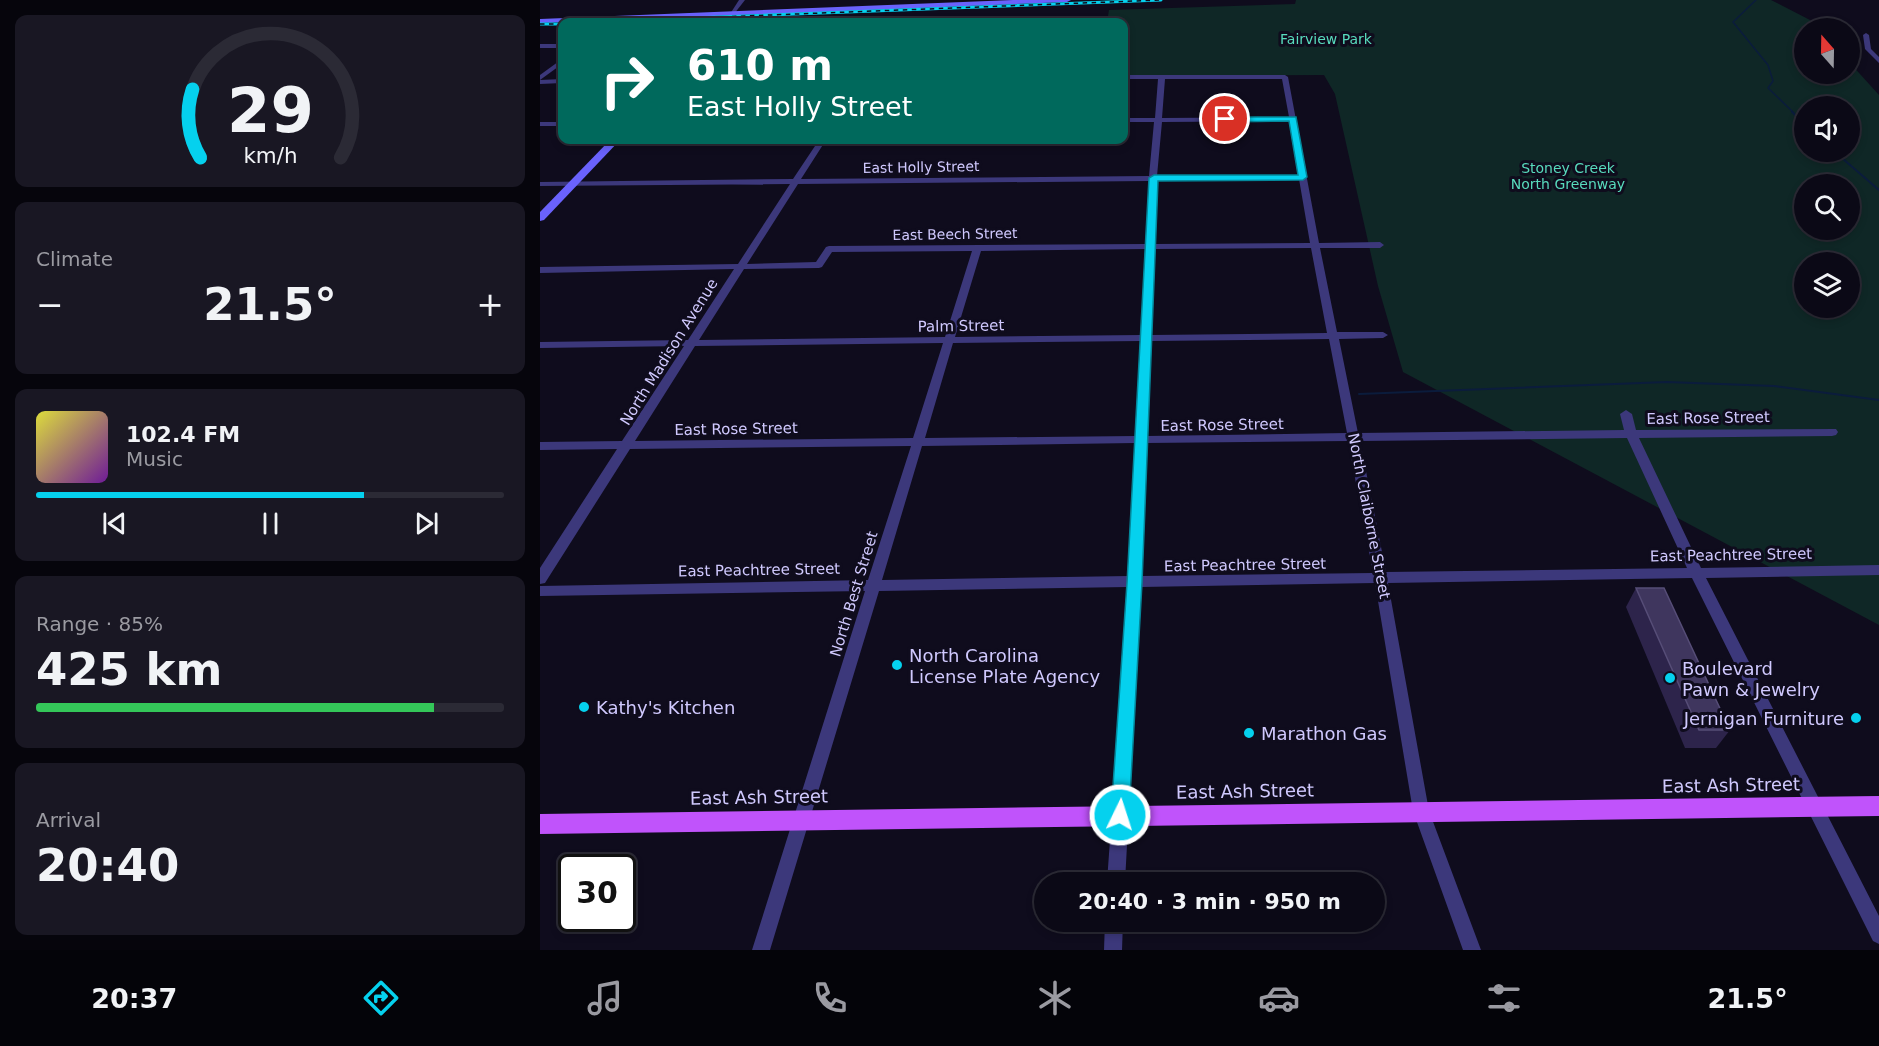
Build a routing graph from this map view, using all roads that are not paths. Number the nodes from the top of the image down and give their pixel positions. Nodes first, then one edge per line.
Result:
1 (742, 0) edge
2 (1051, 0) edge
3 (1067, 0) edge
4 (732, 13) junction
5 (612, 18) edge
6 (727, 18) edge
7 (558, 20) edge
8 (540, 21) edge
9 (1866, 34) dead end
10 (540, 46) edge
11 (558, 46) edge
12 (1879, 61) edge
13 (558, 64) edge
14 (1128, 77) edge
15 (1162, 77) junction
16 (540, 80) edge
17 (558, 81) edge
18 (1293, 119) junction
19 (1128, 120) edge
20 (1157, 120) junction
21 (540, 124) edge
22 (558, 124) edge
23 (611, 144) edge
24 (819, 144) edge
25 (1303, 177) junction
26 (1154, 178) junction
27 (794, 182) junction
28 (540, 184) edge
29 (573, 184) junction
30 (540, 218) edge
31 (1315, 244) junction
32 (1152, 245) junction
33 (1380, 245) dead end
34 (978, 247) junction
35 (740, 268) junction
36 (540, 270) edge
37 (1383, 335) dead end
38 (1334, 337) junction
39 (1145, 339) junction
40 (949, 341) junction
41 (691, 344) junction
42 (540, 345) edge
43 (1626, 414) dead end
44 (1832, 432) dead end
45 (1631, 434) junction
46 (1354, 438) junction
47 (1140, 440) junction
48 (918, 442) junction
49 (627, 445) junction
50 (540, 446) edge
51 (1879, 570) edge
52 (1696, 572) junction
53 (540, 579) edge
54 (1381, 579) junction
55 (1135, 583) junction
56 (873, 584) junction
57 (540, 591) edge
58 (1815, 806) junction
59 (1879, 806) edge
60 (1421, 812) junction
61 (1120, 815) junction
62 (803, 819) junction
63 (540, 824) edge
64 (1117, 872) edge
65 (1114, 932) edge
66 (1879, 935) edge
67 (761, 950) edge
68 (1113, 950) edge
69 (1472, 950) edge

1 - 4 street
2 - 3 street
2 - 4 street
4 - 5 street
4 - 6 street
7 - 8 street
9 - 12 street
10 - 11 street
13 - 16 street
14 - 15 street
15 - 18 street, North Claiborne Street
15 - 20 street
16 - 17 street
18 - 20 street
18 - 25 street, North Claiborne Street
19 - 20 street
20 - 26 street
21 - 22 street
23 - 29 street
24 - 27 street, North Madison Avenue
25 - 26 street, East Holly Street
25 - 31 street, North Claiborne Street
26 - 27 street, East Holly Street
26 - 32 street
27 - 29 street, East Holly Street
27 - 35 street, North Madison Avenue
28 - 29 street, East Holly Street
29 - 30 street
31 - 32 street, East Beech Street
31 - 33 street, East Beech Street
31 - 38 street, North Claiborne Street
32 - 34 street, East Beech Street
32 - 39 street
34 - 35 street, East Beech Street
34 - 40 street, North Best Street
35 - 36 street, East Beech Street
35 - 41 street, North Madison Avenue
37 - 38 street, Palm Street
38 - 39 street, Palm Street
38 - 46 street, North Claiborne Street
39 - 40 street, Palm Street
39 - 47 street
40 - 41 street, Palm Street
40 - 48 street, North Best Street
41 - 42 street, Palm Street
41 - 49 street, North Madison Avenue
43 - 45 street
44 - 45 street, East Rose Street
45 - 46 street, East Rose Street
45 - 52 street
46 - 47 street, East Rose Street
46 - 54 street, North Claiborne Street
47 - 48 street, East Rose Street
47 - 55 street
48 - 49 street, East Rose Street
48 - 56 street, North Best Street
49 - 50 street, East Rose Street
49 - 53 street, North Madison Avenue
51 - 52 street, East Peachtree Street
52 - 54 street, East Peachtree Street
52 - 58 street
54 - 55 street, East Peachtree Street
54 - 60 street, North Claiborne Street
55 - 56 street, East Peachtree Street
55 - 61 street
56 - 57 street, East Peachtree Street
56 - 62 street, North Best Street
58 - 59 main road, East Ash Street
58 - 60 main road, East Ash Street
58 - 66 street
60 - 61 main road, East Ash Street
60 - 69 street, North Claiborne Street
61 - 62 main road, East Ash Street
61 - 64 street
62 - 63 main road, East Ash Street
62 - 67 street, North Best Street
65 - 68 street

